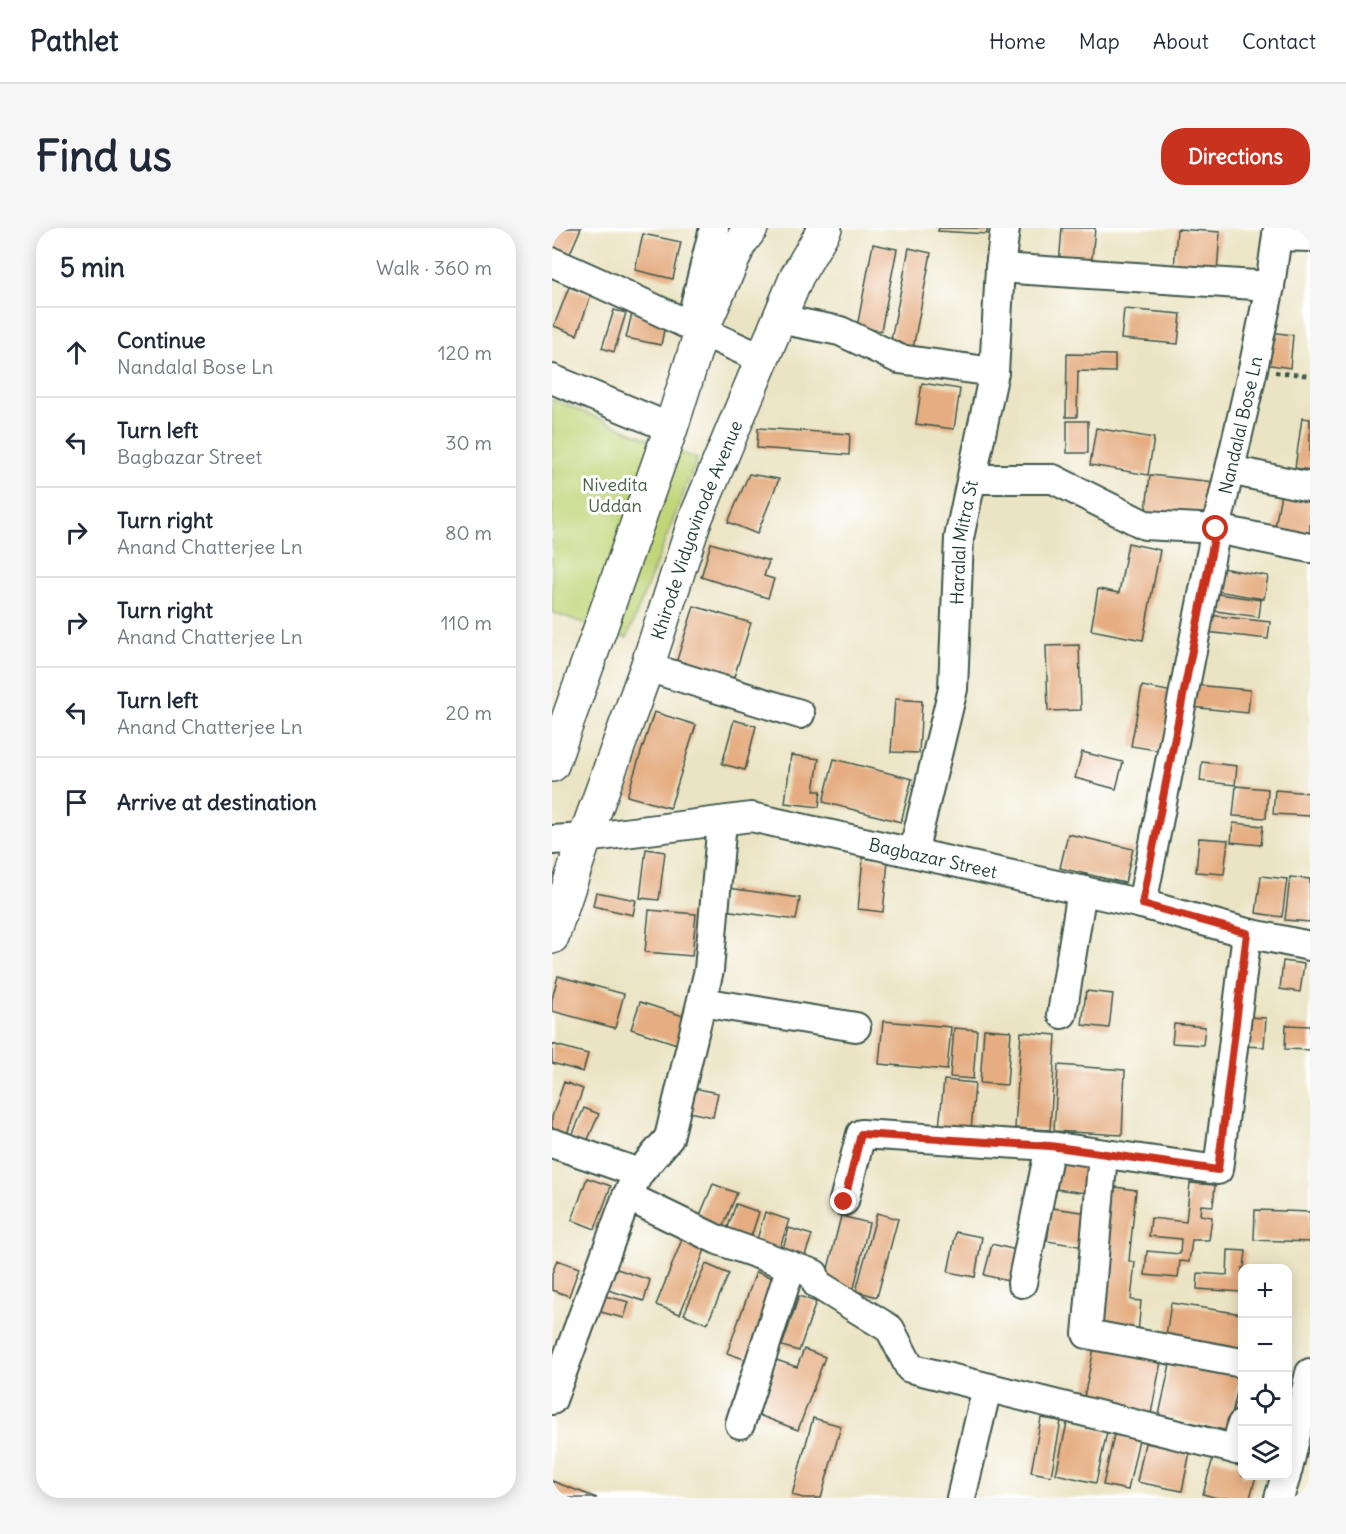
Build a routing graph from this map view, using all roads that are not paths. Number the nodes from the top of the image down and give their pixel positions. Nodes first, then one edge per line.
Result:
1 (714, 228) edge
2 (751, 228) edge
3 (825, 228) edge
4 (1005, 228) edge
5 (1278, 232) edge
6 (1310, 237) edge
7 (552, 262) edge
8 (1000, 268) junction
9 (1270, 285) junction
10 (779, 319) junction
11 (695, 329) junction
12 (763, 358) junction
13 (994, 372) junction
14 (552, 379) edge
15 (671, 429) junction
16 (1230, 470) junction
17 (972, 479) junction
18 (1310, 487) edge
19 (1216, 529) junction
20 (1310, 548) edge
21 (647, 667) junction
22 (800, 714) dead end
23 (552, 765) edge
24 (722, 820) junction
25 (585, 838) junction
26 (552, 840) edge
27 (913, 853) junction
28 (1082, 891) junction
29 (1142, 904) junction
30 (1247, 933) junction
31 (552, 937) edge
32 (1310, 946) edge
33 (702, 1002) junction
34 (1062, 1014) dead end
35 (856, 1027) dead end
36 (552, 1143) edge
37 (1050, 1146) junction
38 (1103, 1155) junction
39 (633, 1185) junction
40 (844, 1202) dead end
41 (791, 1266) junction
42 (1022, 1283) dead end
43 (1238, 1362) edge
44 (1310, 1373) edge
45 (987, 1388) junction
46 (553, 1396) edge
47 (740, 1424) dead end
48 (1238, 1441) edge
49 (1292, 1447) edge
50 (1284, 1480) edge
51 (961, 1498) edge
52 (1279, 1498) edge

1 - 11 street
2 - 11 main road
3 - 10 main road, Khirode Vidyavinode Avenue
4 - 8 street, Haralal Mitra St
5 - 6 street
5 - 9 street, Nandalal Bose Ln
7 - 11 street
8 - 9 street
8 - 13 street, Haralal Mitra St
9 - 16 street, Nandalal Bose Ln
10 - 12 main road, Khirode Vidyavinode Avenue
10 - 13 street
11 - 12 street
11 - 15 main road
12 - 21 main road, Khirode Vidyavinode Avenue
13 - 17 street, Haralal Mitra St
14 - 15 street
15 - 23 main road
16 - 18 street
16 - 19 street, Nandalal Bose Ln
17 - 19 street
17 - 27 street, Haralal Mitra St
19 - 20 street
19 - 29 street, Nandalal Bose Ln
21 - 22 street
21 - 25 main road, Khirode Vidyavinode Avenue
24 - 25 street, Bagbazar Street
24 - 27 street, Bagbazar Street
24 - 33 street
25 - 26 street, Bagbazar Street
25 - 31 main road, Khirode Vidyavinode Avenue
27 - 28 street, Bagbazar Street
28 - 29 street, Bagbazar Street
28 - 34 street
29 - 30 street, Bagbazar Street
30 - 32 street, Bagbazar Street
30 - 38 street
33 - 35 street
33 - 39 street
36 - 39 street
37 - 38 street
37 - 40 street
37 - 42 street
38 - 43 street
39 - 41 street
39 - 46 street
41 - 45 street
41 - 47 street
44 - 49 street
45 - 48 street
45 - 51 street
50 - 52 street

